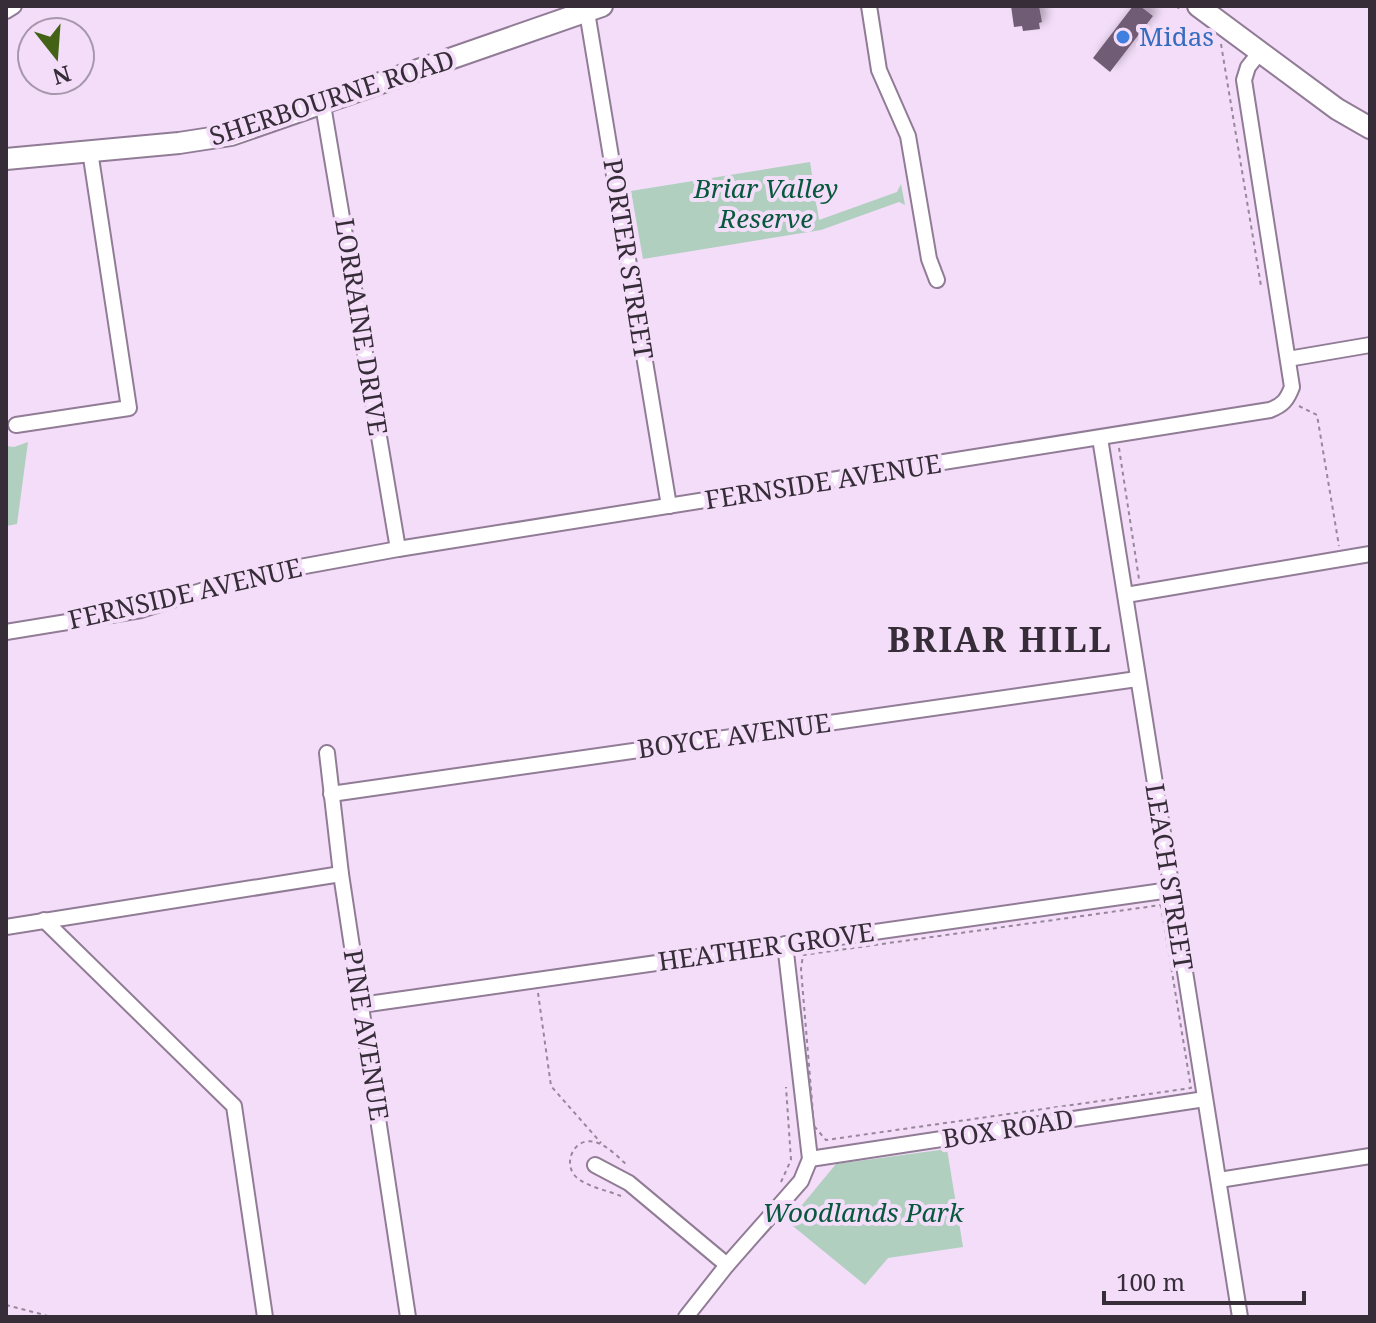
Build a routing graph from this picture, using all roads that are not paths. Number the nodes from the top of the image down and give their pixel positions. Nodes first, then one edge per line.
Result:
1 (14, 6) edge
2 (869, 6) edge
3 (1198, 6) edge
4 (594, 9) edge
5 (6, 11) edge
6 (1260, 52) junction
7 (323, 105) junction
8 (1370, 128) edge
9 (90, 151) junction
10 (6, 159) edge
11 (937, 280) dead end
12 (1370, 345) edge
13 (1288, 359) junction
14 (16, 425) dead end
15 (1101, 444) junction
16 (669, 506) junction
17 (398, 549) junction
18 (1370, 554) edge
19 (1126, 595) junction
20 (6, 632) edge
21 (1137, 679) junction
22 (327, 753) dead end
23 (331, 794) junction
24 (341, 874) junction
25 (1170, 890) junction
26 (44, 920) junction
27 (6, 927) edge
28 (785, 944) junction
29 (361, 1005) junction
30 (1205, 1099) junction
31 (1370, 1156) edge
32 (810, 1159) junction
33 (595, 1165) dead end
34 (1219, 1180) junction
35 (727, 1265) junction
36 (689, 1316) edge
37 (265, 1317) edge
38 (408, 1317) edge
39 (1240, 1317) edge

1 - 5 street
2 - 11 street
3 - 6 main road
4 - 7 main road, SHERBOURNE ROAD
4 - 16 street, PORTER STREET
6 - 8 main road
6 - 13 street, FERNSIDE AVENUE
7 - 9 main road, SHERBOURNE ROAD
7 - 17 street, LORRAINE DRIVE
9 - 10 main road, SHERBOURNE ROAD
9 - 14 street
12 - 13 street
13 - 15 street, FERNSIDE AVENUE
15 - 16 street, FERNSIDE AVENUE
15 - 19 street, LEACH STREET
16 - 17 street, FERNSIDE AVENUE
17 - 20 street, FERNSIDE AVENUE
18 - 19 street
19 - 21 street, LEACH STREET
21 - 23 street, BOYCE AVENUE
21 - 25 street, LEACH STREET
22 - 23 street, PINE AVENUE
23 - 24 street, PINE AVENUE
24 - 26 street
24 - 29 street, PINE AVENUE
25 - 28 street, HEATHER GROVE
25 - 30 street, LEACH STREET
26 - 27 street
26 - 37 street
28 - 29 street, HEATHER GROVE
28 - 32 street
29 - 38 street, PINE AVENUE
30 - 32 street, BOX ROAD
30 - 34 street, LEACH STREET
31 - 34 street
32 - 35 street
33 - 35 street
34 - 39 street, LEACH STREET
35 - 36 street

